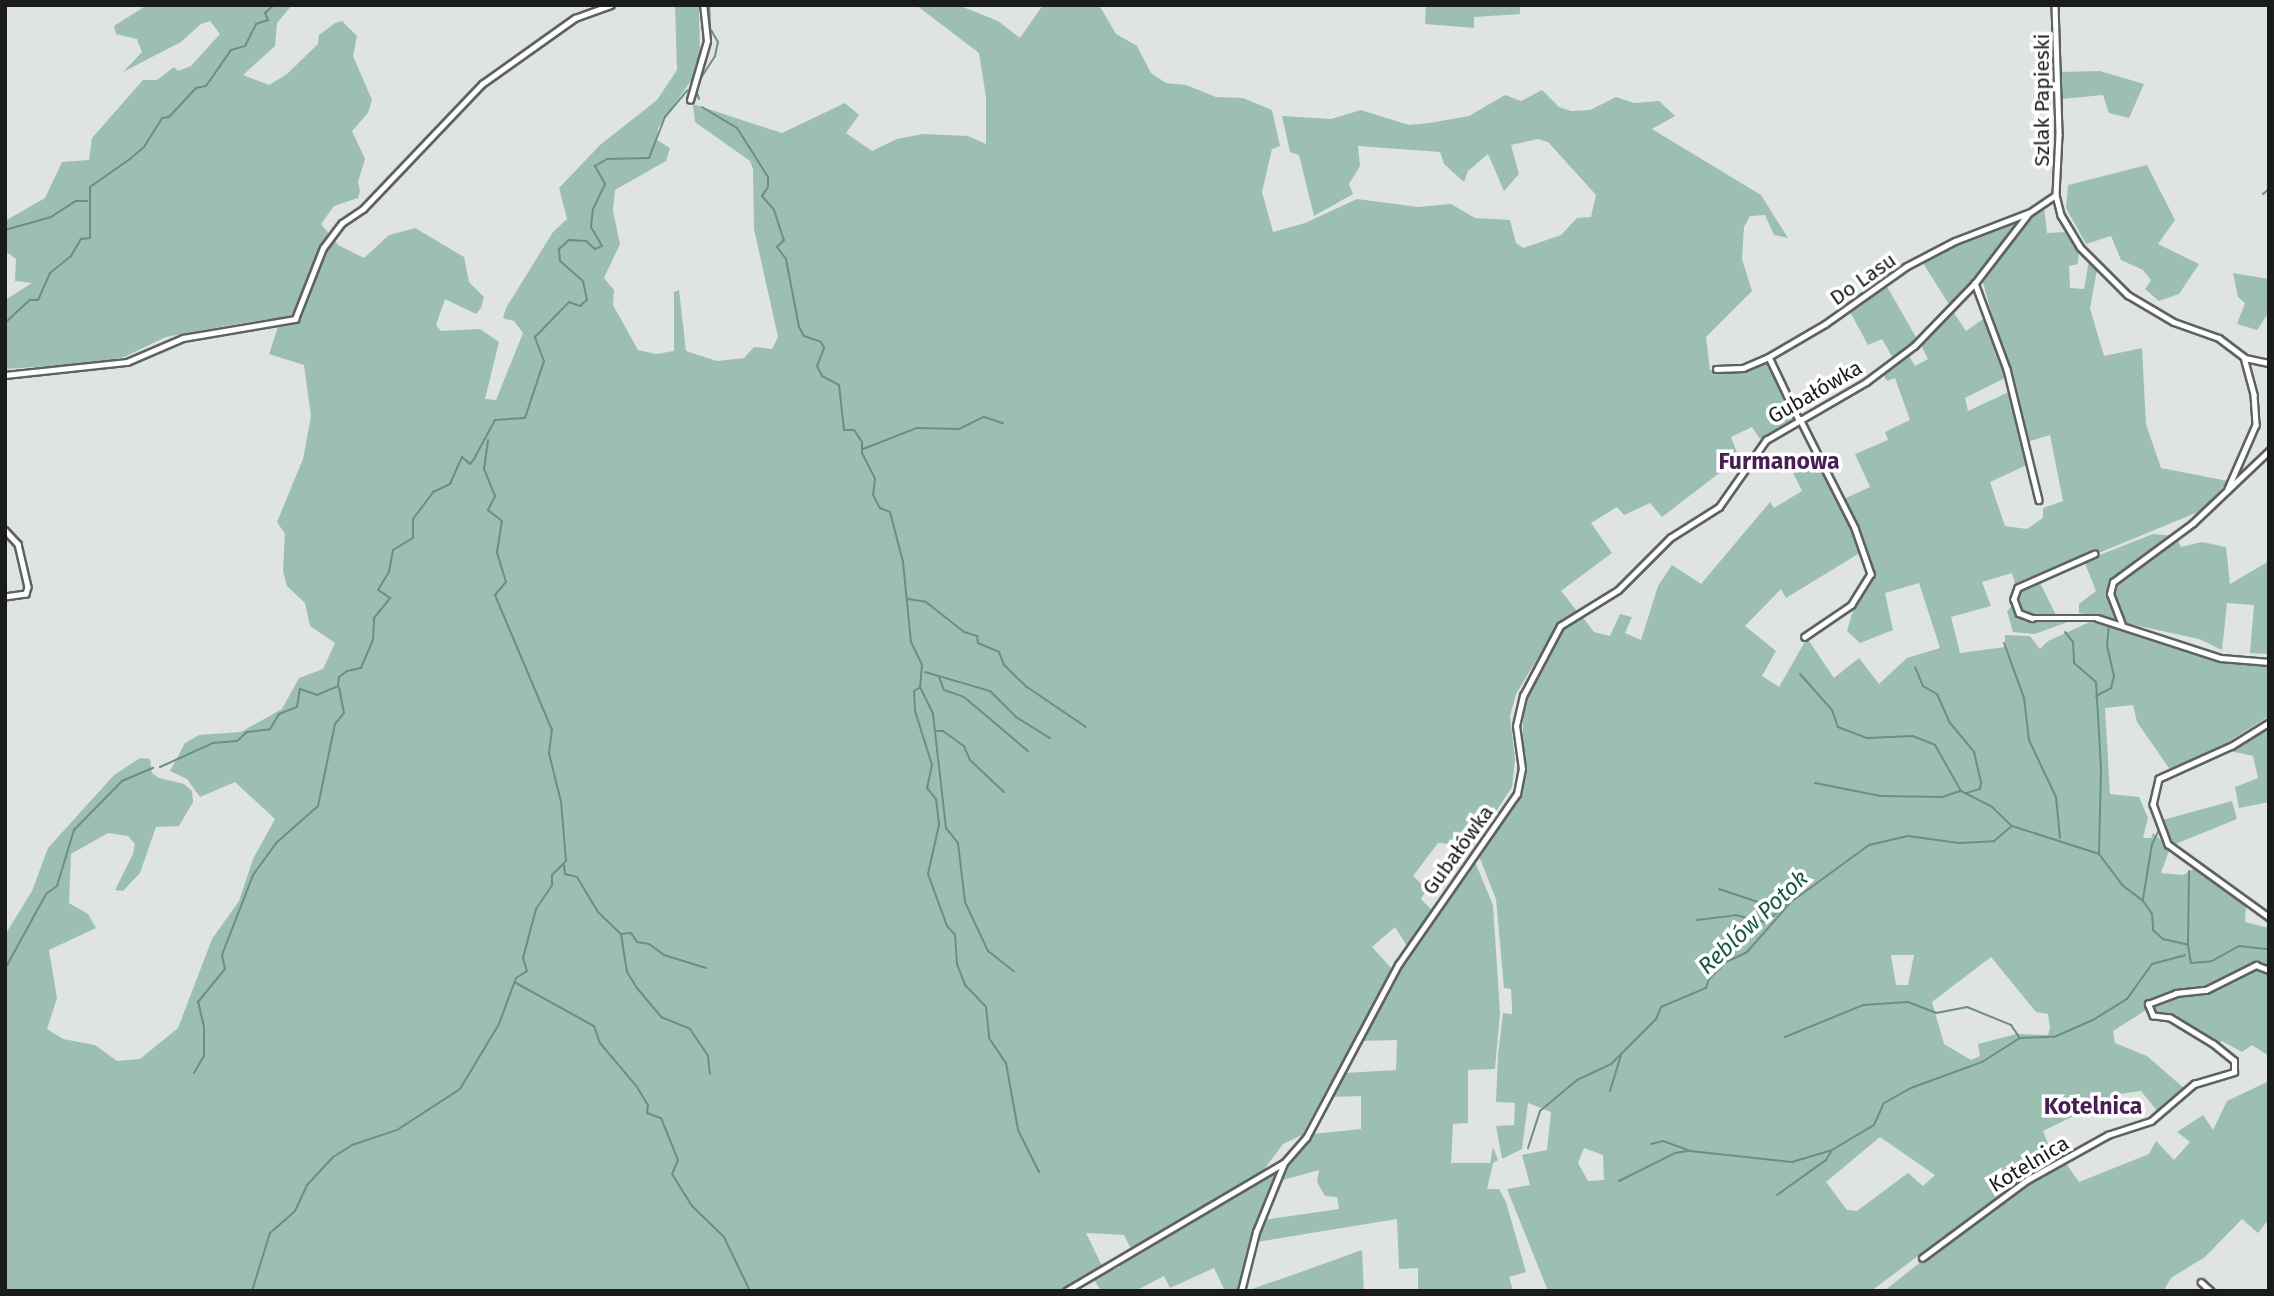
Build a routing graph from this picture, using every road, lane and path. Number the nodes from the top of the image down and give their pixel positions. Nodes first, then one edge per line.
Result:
1 (611, 5) edge
2 (703, 5) edge
3 (2055, 5) edge
4 (690, 100) dead end
5 (2056, 195) junction
6 (2029, 213) junction
7 (1975, 283) junction
8 (1769, 357) junction
9 (2244, 358) junction
10 (2269, 363) edge
11 (1716, 369) dead end
12 (5, 375) edge
13 (1800, 419) junction
14 (2269, 451) edge
15 (2228, 489) junction
16 (2039, 500) dead end
17 (5, 530) edge
18 (2095, 554) dead end
19 (5, 597) edge
20 (2122, 625) junction
21 (1805, 637) dead end
22 (2269, 662) edge
23 (2269, 723) edge
24 (2269, 917) edge
25 (2269, 970) edge
26 (1284, 1163) junction
27 (1922, 1258) dead end
28 (2201, 1282) dead end
29 (1066, 1291) edge
30 (1241, 1291) edge
31 (2211, 1291) edge

1 - 12 street
2 - 4 street
3 - 5 street, Szlak Papieski
5 - 6 street, Gubałówka
5 - 9 street
6 - 7 street, Gubałówka
6 - 8 street, Do Lasu
7 - 13 street, Gubałówka
7 - 16 street
8 - 11 street, Do Lasu
8 - 13 street
9 - 10 street
9 - 15 street
13 - 21 street
13 - 26 street, Gubałówka
14 - 15 street
15 - 20 street
17 - 19 street
18 - 20 street
20 - 22 street
23 - 24 street
25 - 27 street, Kotelnica
26 - 29 street, Gubałówka
26 - 30 street, Gubałówka
28 - 31 street

